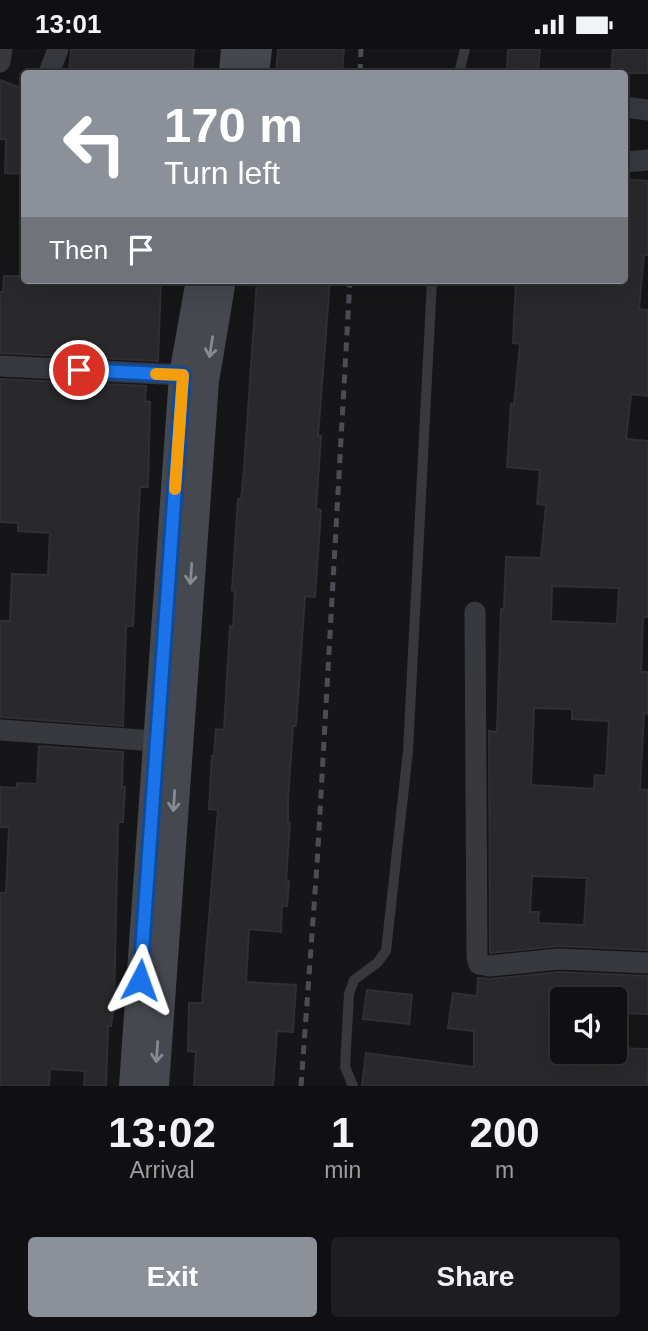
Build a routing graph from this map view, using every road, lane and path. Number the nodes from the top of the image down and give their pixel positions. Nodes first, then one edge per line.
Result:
1 (2, 49) edge
2 (58, 49) edge
3 (235, 49) edge
4 (258, 49) edge
5 (465, 49) edge
6 (0, 62) edge
7 (50, 70) edge
8 (233, 70) edge
9 (255, 70) edge
10 (460, 70) edge
11 (628, 107) edge
12 (648, 110) edge
13 (648, 159) edge
14 (628, 162) edge
15 (199, 284) edge
16 (221, 284) edge
17 (432, 284) edge
18 (0, 366) edge
19 (183, 375) junction
20 (475, 613) dead end
21 (0, 730) edge
22 (156, 741) junction
23 (648, 963) edge
24 (133, 1086) edge
25 (155, 1086) edge
26 (353, 1086) edge

1 - 6 street
2 - 7 street
3 - 8 main road
4 - 9 main road
5 - 10 lane
11 - 12 street
13 - 14 street
15 - 19 main road
16 -> 25 main road
17 - 26 lane
18 - 19 street
19 - 22 main road
20 - 23 street
21 - 22 street
22 - 24 main road

